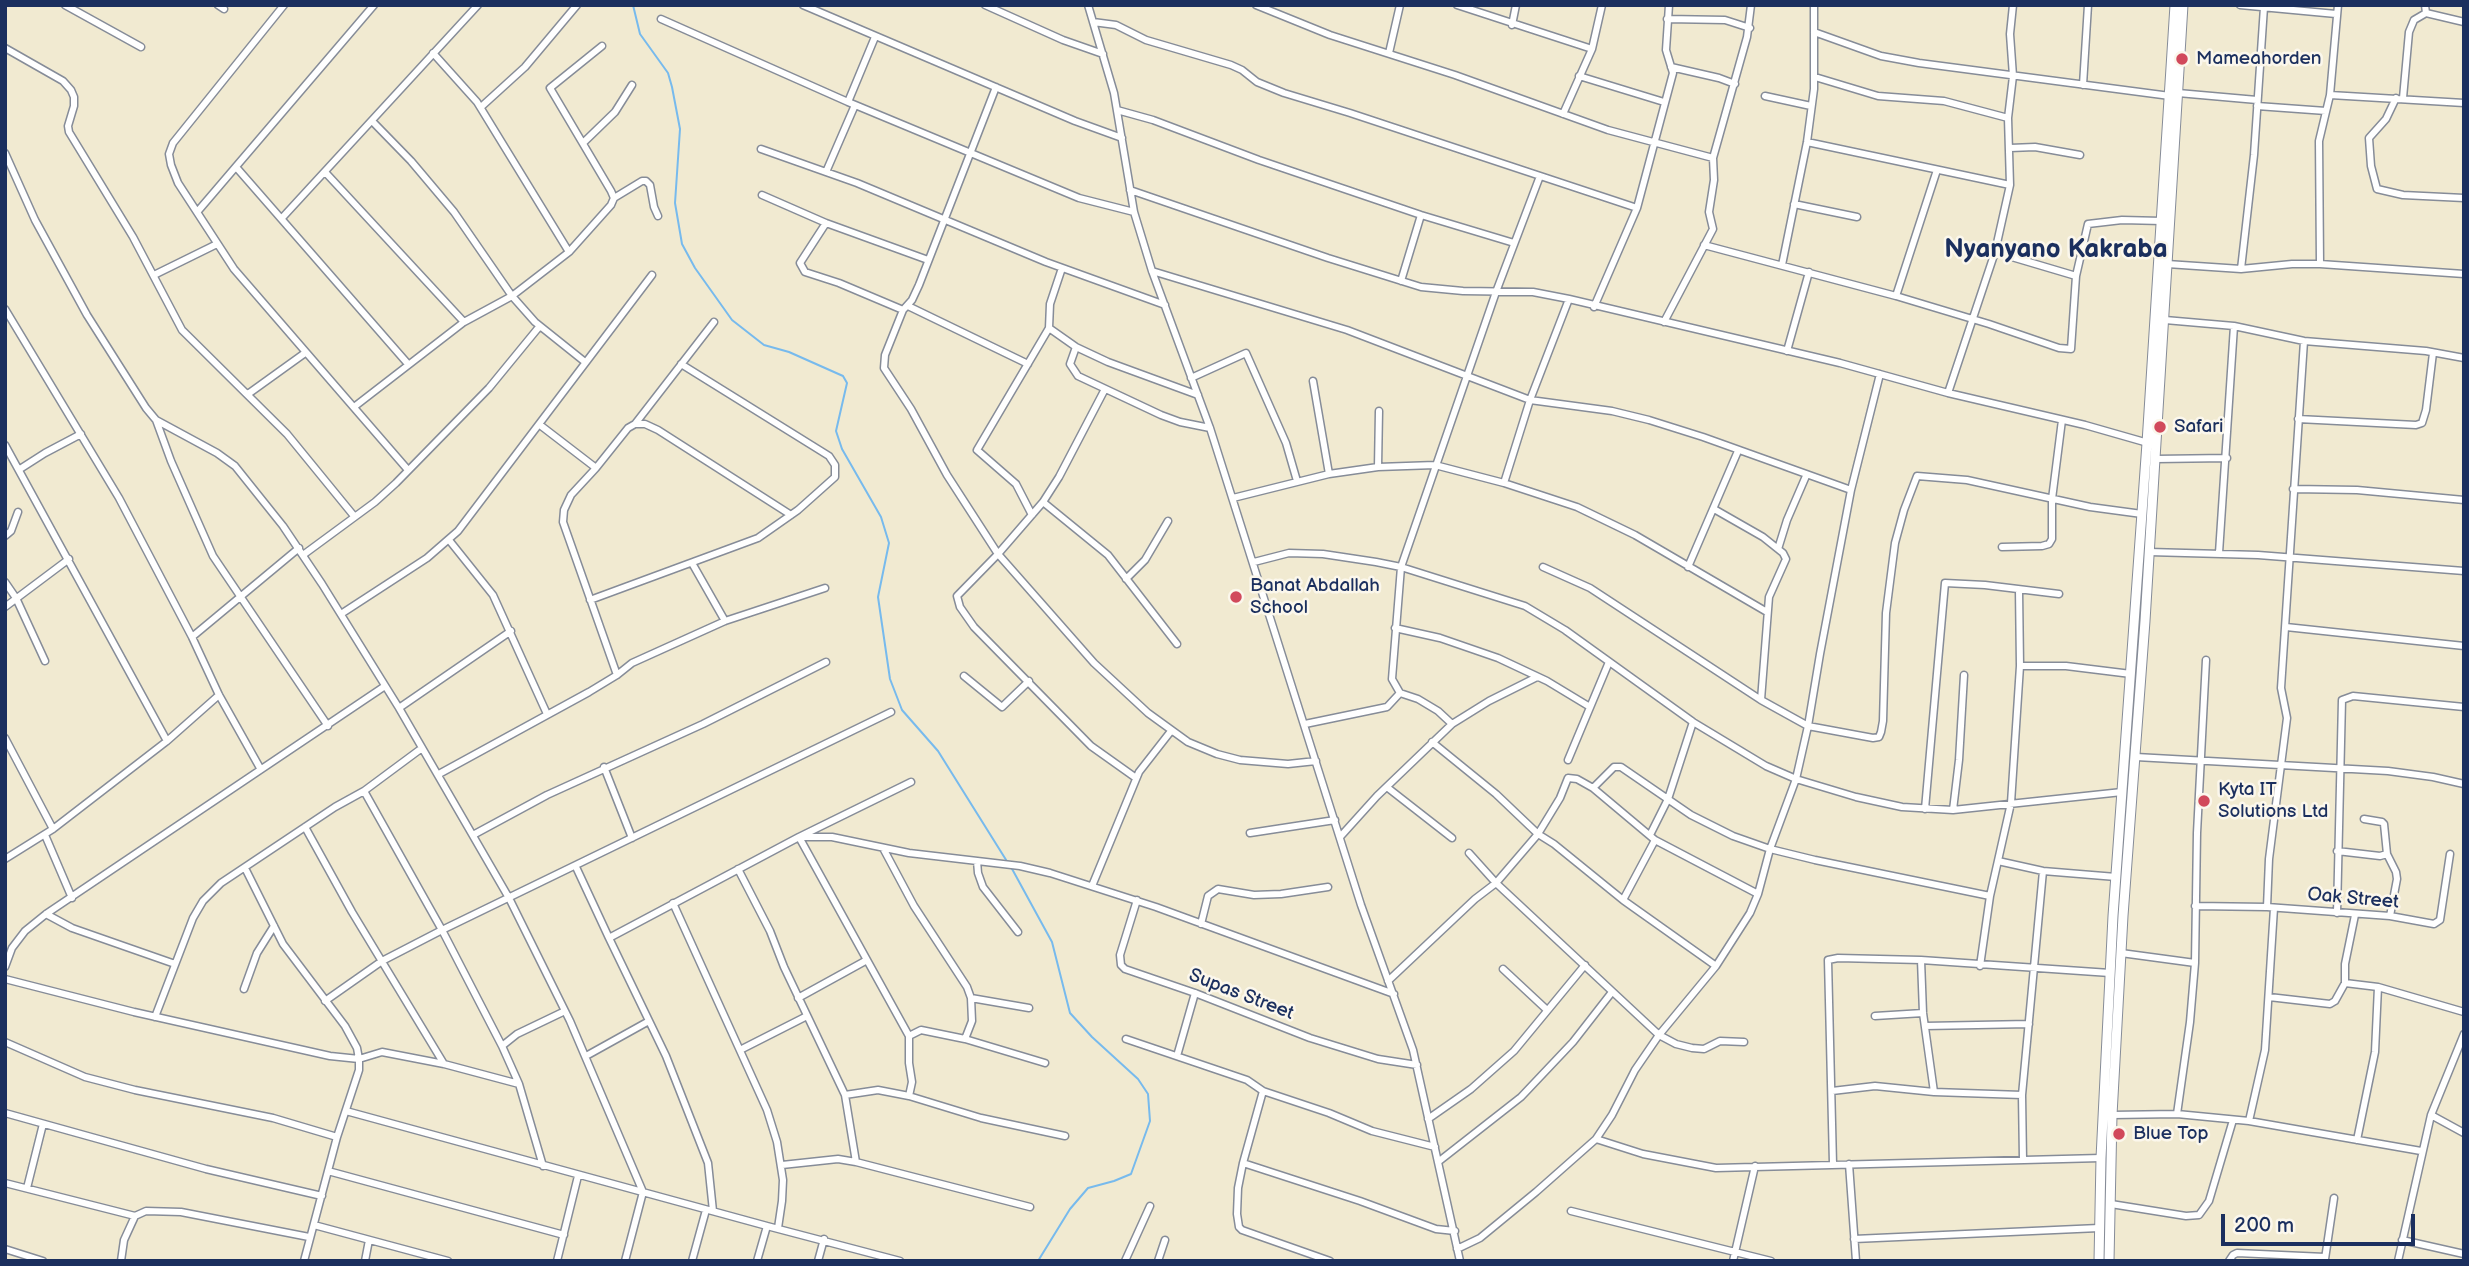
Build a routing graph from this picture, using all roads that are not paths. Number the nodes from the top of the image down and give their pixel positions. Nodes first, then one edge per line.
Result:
1 (65, 5) edge
2 (284, 5) edge
3 (374, 5) edge
4 (478, 5) edge
5 (577, 5) edge
6 (803, 5) edge
7 (985, 5) edge
8 (1088, 5) edge
9 (1256, 5) edge
10 (1400, 5) edge
11 (1457, 5) edge
12 (1516, 5) edge
13 (1602, 5) edge
14 (1669, 5) edge
15 (1751, 5) edge
16 (1814, 5) edge
17 (2013, 5) edge
18 (2088, 5) edge
19 (2175, 5) edge
20 (2183, 5) edge
21 (2240, 5) edge
22 (2338, 5) edge
23 (2264, 7) junction
24 (2426, 9) edge
25 (2336, 14) junction
26 (661, 19) dead end
27 (1667, 19) junction
28 (1093, 22) junction
29 (2464, 22) edge
30 (1512, 24) junction
31 (1750, 28) junction
32 (1814, 32) junction
33 (874, 37) junction
34 (602, 46) dead end
35 (141, 47) dead end
36 (5, 48) edge
37 (1592, 49) junction
38 (433, 53) junction
39 (1389, 53) junction
40 (1103, 54) junction
41 (1671, 67) junction
42 (1579, 76) junction
43 (2013, 76) junction
44 (1815, 77) junction
45 (1735, 84) junction
46 (632, 85) dead end
47 (2083, 85) junction
48 (996, 87) junction
49 (2174, 94) junction
50 (1765, 96) dead end
51 (2330, 96) junction
52 (2400, 98) junction
53 (1664, 102) junction
54 (2257, 103) junction
55 (2464, 103) edge
56 (851, 104) junction
57 (1811, 106) junction
58 (481, 107) junction
59 (1117, 110) junction
60 (2326, 111) junction
61 (1563, 114) junction
62 (2008, 118) junction
63 (372, 121) junction
64 (1122, 138) junction
65 (1655, 142) junction
66 (1807, 142) junction
67 (583, 143) junction
68 (2010, 148) junction
69 (761, 149) dead end
70 (5, 152) edge
71 (971, 152) junction
72 (2080, 155) dead end
73 (1713, 158) junction
74 (236, 167) junction
75 (1937, 170) junction
76 (826, 172) junction
77 (325, 173) junction
78 (1540, 176) junction
79 (2010, 185) junction
80 (1130, 190) junction
81 (762, 195) dead end
82 (614, 198) junction
83 (2464, 198) edge
84 (1794, 204) junction
85 (1637, 208) junction
86 (198, 211) junction
87 (1134, 212) junction
88 (1421, 215) junction
89 (658, 216) dead end
90 (1857, 217) dead end
91 (282, 218) junction
92 (944, 218) junction
93 (2162, 221) junction
94 (826, 223) junction
95 (1514, 243) junction
96 (217, 244) junction
97 (1704, 245) junction
98 (569, 252) junction
99 (1995, 252) junction
100 (928, 260) junction
101 (2166, 264) junction
102 (2320, 264) junction
103 (1782, 265) junction
104 (1062, 268) junction
105 (2241, 269) junction
106 (1152, 271) junction
107 (1809, 272) junction
108 (2464, 274) edge
109 (154, 275) junction
110 (652, 275) dead end
111 (2076, 276) junction
112 (1401, 281) junction
113 (1496, 292) junction
114 (512, 296) junction
115 (1896, 296) junction
116 (1569, 299) junction
117 (1165, 305) junction
118 (1594, 307) junction
119 (905, 308) junction
120 (5, 309) edge
121 (1973, 320) junction
122 (2165, 320) junction
123 (714, 321) dead end
124 (464, 322) junction
125 (1664, 322) junction
126 (2234, 326) junction
127 (539, 327) junction
128 (1049, 328) junction
129 (2304, 341) junction
130 (1076, 347) junction
131 (1787, 351) junction
132 (305, 353) junction
133 (2433, 353) junction
134 (2464, 358) edge
135 (585, 362) junction
136 (408, 364) junction
137 (681, 364) junction
138 (1028, 364) junction
139 (1880, 374) junction
140 (1466, 376) junction
141 (1191, 378) junction
142 (1313, 381) dead end
143 (1105, 389) junction
144 (1948, 393) junction
145 (248, 394) junction
146 (1198, 395) junction
147 (1530, 400) junction
148 (354, 407) junction
149 (1379, 411) dead end
150 (156, 419) junction
151 (2298, 419) junction
152 (2062, 420) junction
153 (635, 424) junction
154 (540, 425) junction
155 (1210, 428) junction
156 (81, 434) junction
157 (2152, 444) junction
158 (5, 445) edge
159 (1738, 451) junction
160 (2227, 458) junction
161 (2155, 459) junction
162 (1435, 465) junction
163 (1378, 467) junction
164 (596, 468) junction
165 (20, 469) junction
166 (408, 470) junction
167 (1329, 474) junction
168 (1806, 475) junction
169 (1297, 481) junction
170 (1504, 483) junction
171 (2293, 489) junction
172 (1852, 490) junction
173 (1233, 498) junction
174 (2052, 499) junction
175 (2464, 500) edge
176 (1043, 502) junction
177 (1714, 509) junction
178 (18, 512) dead end
179 (2141, 514) junction
180 (791, 515) junction
181 (1032, 515) junction
182 (354, 516) junction
183 (1168, 521) dead end
184 (5, 536) edge
185 (449, 540) junction
186 (2002, 547) dead end
187 (299, 548) junction
188 (1778, 549) junction
189 (2149, 552) junction
190 (2219, 552) junction
191 (998, 554) junction
192 (303, 555) junction
193 (2288, 557) junction
194 (69, 559) junction
195 (1254, 562) junction
196 (692, 563) junction
197 (1401, 567) junction
198 (1543, 567) dead end
199 (1688, 567) junction
200 (2464, 571) edge
201 (1126, 579) junction
202 (5, 582) edge
203 (825, 588) dead end
204 (2019, 590) junction
205 (2059, 594) dead end
206 (241, 597) junction
207 (16, 598) junction
208 (590, 600) junction
209 (5, 607) edge
210 (1767, 612) junction
211 (341, 614) junction
212 (725, 621) junction
213 (2286, 626) junction
214 (1395, 628) junction
215 (511, 631) junction
216 (192, 637) junction
217 (1177, 644) dead end
218 (2464, 646) edge
219 (2206, 660) dead end
220 (45, 661) dead end
221 (826, 662) dead end
222 (1609, 662) junction
223 (2020, 666) junction
224 (2130, 674) junction
225 (617, 675) junction
226 (1964, 675) dead end
227 (964, 676) dead end
228 (1537, 677) junction
229 (1029, 681) junction
230 (385, 686) junction
231 (1400, 693) junction
232 (219, 695) junction
233 (1761, 701) junction
234 (1590, 707) junction
235 (2464, 707) edge
236 (399, 708) junction
237 (891, 712) dead end
238 (547, 714) junction
239 (1693, 722) junction
240 (1305, 724) junction
241 (1452, 724) junction
242 (328, 726) junction
243 (1808, 726) junction
244 (1171, 731) junction
245 (5, 738) edge
246 (167, 741) junction
247 (1432, 743) junction
248 (422, 748) junction
249 (2136, 757) junction
250 (1568, 760) dead end
251 (1316, 761) junction
252 (2201, 761) junction
253 (2283, 764) junction
254 (2340, 767) junction
255 (260, 768) junction
256 (604, 768) junction
257 (439, 774) junction
258 (1136, 778) junction
259 (1796, 779) junction
260 (911, 782) dead end
261 (2464, 784) edge
262 (1388, 788) junction
263 (1593, 788) junction
264 (363, 790) junction
265 (2122, 792) junction
266 (1668, 799) junction
267 (2011, 803) junction
268 (1925, 809) junction
269 (1953, 810) junction
270 (2364, 819) dead end
271 (1335, 820) junction
272 (304, 827) junction
273 (53, 829) junction
274 (1250, 833) dead end
275 (1538, 834) junction
276 (45, 835) junction
277 (473, 835) junction
278 (799, 837) junction
279 (1340, 837) junction
280 (1653, 837) junction
281 (632, 838) junction
282 (1452, 838) dead end
283 (883, 848) junction
284 (1770, 849) junction
285 (2337, 852) junction
286 (1469, 853) dead end
287 (2387, 854) junction
288 (2450, 854) dead end
289 (5, 859) edge
290 (977, 861) junction
291 (1998, 861) junction
292 (576, 867) junction
293 (245, 868) junction
294 (738, 869) junction
295 (2043, 871) junction
296 (2116, 877) junction
297 (1496, 883) junction
298 (1092, 886) junction
299 (1328, 887) dead end
300 (1758, 894) junction
301 (1990, 896) junction
302 (72, 898) junction
303 (509, 898) junction
304 (1136, 900) junction
305 (1623, 900) junction
306 (673, 903) junction
307 (2195, 906) junction
308 (2271, 908) junction
309 (2337, 913) junction
310 (46, 914) junction
311 (2355, 915) junction
312 (2113, 916) junction
313 (2123, 916) junction
314 (2390, 916) junction
315 (1201, 924) junction
316 (274, 926) junction
317 (442, 930) junction
318 (1018, 932) dead end
319 (609, 938) junction
320 (2121, 953) junction
321 (867, 960) junction
322 (1921, 960) junction
323 (382, 961) junction
324 (2195, 963) junction
325 (176, 964) junction
326 (1585, 965) junction
327 (1716, 966) junction
328 (1980, 966) junction
329 (5, 967) edge
330 (1503, 969) dead end
331 (2035, 969) junction
332 (2110, 973) junction
333 (5, 979) edge
334 (1388, 981) junction
335 (2346, 983) junction
336 (2378, 987) junction
337 (244, 989) dead end
338 (1612, 992) junction
339 (1195, 993) junction
340 (1394, 994) junction
341 (2269, 997) junction
342 (798, 998) junction
343 (971, 998) junction
344 (325, 1001) junction
345 (1030, 1008) dead end
346 (1547, 1010) junction
347 (565, 1011) junction
348 (2464, 1012) edge
349 (1923, 1013) junction
350 (807, 1016) junction
351 (1875, 1016) dead end
352 (155, 1017) junction
353 (649, 1021) junction
354 (2029, 1024) junction
355 (1925, 1026) junction
356 (2464, 1034) edge
357 (1658, 1035) junction
358 (909, 1036) junction
359 (965, 1039) junction
360 (1126, 1039) dead end
361 (5, 1042) edge
362 (1744, 1042) dead end
363 (502, 1046) junction
364 (740, 1050) junction
365 (586, 1056) junction
366 (1177, 1056) junction
367 (359, 1059) junction
368 (1045, 1063) dead end
369 (443, 1064) junction
370 (1417, 1065) junction
371 (519, 1084) junction
372 (1263, 1091) junction
373 (1832, 1091) junction
374 (1934, 1092) junction
375 (845, 1095) junction
376 (2022, 1095) junction
377 (908, 1096) junction
378 (346, 1111) junction
379 (5, 1112) edge
380 (2177, 1114) junction
381 (2112, 1115) junction
382 (2431, 1115) junction
383 (1429, 1119) junction
384 (2233, 1120) junction
385 (2249, 1121) junction
386 (43, 1124) junction
387 (2464, 1133) edge
388 (1065, 1136) dead end
389 (337, 1137) junction
390 (1595, 1139) junction
391 (2357, 1140) junction
392 (1434, 1147) junction
393 (2421, 1151) junction
394 (2101, 1158) junction
395 (2023, 1160) junction
396 (856, 1162) junction
397 (1438, 1162) junction
398 (1243, 1163) junction
399 (1833, 1164) junction
400 (1849, 1164) junction
401 (782, 1165) junction
402 (543, 1166) junction
403 (1755, 1166) junction
404 (328, 1171) junction
405 (578, 1176) junction
406 (5, 1183) edge
407 (27, 1188) junction
408 (643, 1192) junction
409 (321, 1196) junction
410 (2334, 1198) dead end
411 (2111, 1204) junction
412 (1150, 1206) dead end
413 (1030, 1207) dead end
414 (710, 1210) junction
415 (1571, 1211) dead end
416 (135, 1216) junction
417 (314, 1225) junction
418 (767, 1226) junction
419 (778, 1228) junction
420 (2099, 1228) junction
421 (2110, 1228) junction
422 (1455, 1231) junction
423 (564, 1235) junction
424 (309, 1237) junction
425 (824, 1239) junction
426 (1854, 1239) junction
427 (369, 1240) junction
428 (1165, 1240) dead end
429 (2402, 1240) junction
430 (5, 1249) edge
431 (1457, 1249) junction
432 (1735, 1252) junction
433 (2464, 1254) edge
434 (434, 1259) edge
435 (2325, 1259) edge
436 (43, 1261) edge
437 (121, 1261) edge
438 (304, 1261) edge
439 (365, 1261) edge
440 (448, 1261) edge
441 (557, 1261) edge
442 (625, 1261) edge
443 (692, 1261) edge
444 (757, 1261) edge
445 (818, 1261) edge
446 (900, 1261) edge
447 (1125, 1261) edge
448 (1158, 1261) edge
449 (1330, 1261) edge
450 (1460, 1261) edge
451 (1733, 1261) edge
452 (1771, 1261) edge
453 (1856, 1261) edge
454 (2099, 1261) edge
455 (2109, 1261) edge
456 (2229, 1261) edge
457 (2398, 1261) edge

1 - 35 street
2 - 86 street
3 - 74 street
4 - 38 street
5 - 58 street
6 - 33 street
7 - 40 street
8 - 28 street
9 - 39 street
10 - 39 street
11 - 30 street
12 - 30 street
13 - 37 street
14 - 27 street
15 - 31 street
16 - 32 street
17 - 43 street
18 - 47 street
19 - 49 street
20 - 49 street
21 - 23 street
22 - 25 street
23 - 25 street
23 - 54 street
24 - 29 street
24 - 52 street
25 - 51 street
26 - 56 street
27 - 31 street
27 - 41 street
28 - 40 street
28 - 78 street
30 - 37 street
31 - 45 street
32 - 43 street
32 - 44 street
33 - 48 street
33 - 56 street
34 - 67 street
36 - 109 street
37 - 42 street
38 - 58 street
38 - 63 street
39 - 61 street
40 - 59 street
41 - 45 street
41 - 53 street
42 - 53 street
42 - 61 street
43 - 47 street
43 - 62 street
44 - 57 street
44 - 62 street
45 - 73 street
46 - 67 street
47 - 49 street
48 - 64 street
48 - 71 street
49 - 54 street
49 - 93 street
49 - 101 street
50 - 57 street
51 - 52 street
51 - 60 street
52 - 55 street
52 - 83 street
53 - 65 street
54 - 60 street
54 - 105 street
56 - 71 street
56 - 76 street
57 - 66 street
58 - 98 street
59 - 64 street
59 - 88 street
60 - 102 street
61 - 65 street
62 - 68 street
63 - 77 street
63 - 114 street
64 - 80 street
65 - 73 street
65 - 85 street
66 - 75 street
66 - 84 street
67 - 82 street
68 - 72 street
68 - 79 street
69 - 76 street
70 - 150 street
71 - 87 street
71 - 92 street
73 - 97 street
74 - 86 street
74 - 91 street
75 - 79 street
75 - 115 street
76 - 92 street
77 - 91 street
77 - 124 street
78 - 85 street
78 - 95 street
79 - 99 street
80 - 87 street
80 - 112 street
81 - 94 street
82 - 89 street
82 - 98 street
84 - 90 street
84 - 103 street
85 - 118 street
86 - 96 street
87 - 106 street
88 - 95 street
88 - 112 street
91 - 136 street
92 - 100 street
92 - 104 street
93 - 111 street
93 - 157 street
94 - 100 street
94 - 119 street
95 - 113 street
96 - 109 street
96 - 132 street
97 - 103 street
97 - 125 street
98 - 114 street
99 - 111 street
99 - 121 street
100 - 119 street
101 - 105 street
101 - 122 street
102 - 105 street
102 - 108 street
103 - 107 street
104 - 117 street
104 - 128 street
106 - 117 street
106 - 140 street
107 - 115 street
107 - 131 street
109 - 145 street
110 - 135 street
111 - 121 street
112 - 113 street
113 - 116 street
113 - 140 street
114 - 124 street
114 - 127 street
115 - 121 street
116 - 118 street
116 - 147 street
117 - 141 street
118 - 125 street
119 - 138 street
119 - 191 street
120 - 156 street
121 - 144 street
122 - 126 street
122 - 157 street
123 - 137 street
124 - 136 street
125 - 131 street
126 - 129 street
126 - 160 street
127 - 135 street
127 - 166 street
128 - 130 street
128 - 138 street
129 - 133 street
129 - 151 street
130 - 143 street
130 - 146 street
131 - 139 street
132 - 145 street
132 - 148 street
133 - 134 street
133 - 151 street
135 - 154 street
136 - 148 street
137 - 153 street
137 - 180 street
138 - 181 street
139 - 144 street
139 - 172 street
140 - 147 street
140 - 162 street
141 - 146 street
141 - 169 street
142 - 167 street
143 - 155 street
143 - 176 street
144 - 152 street
145 - 182 street
146 - 155 street
147 - 159 street
147 - 170 street
148 - 166 street
149 - 163 street
150 - 187 street
150 - 206 street
151 - 171 street
152 - 157 street
152 - 174 street
153 - 164 street
153 - 180 street
154 - 164 street
154 - 185 street
155 - 173 street
156 - 165 street
156 - 216 street
157 - 161 street
157 - 179 street
158 - 165 street
159 - 168 street
159 - 177 street
160 - 161 street
160 - 190 street
161 - 189 street
162 - 163 street
162 - 170 street
162 - 197 street
163 - 167 street
164 - 208 street
165 - 194 street
166 - 182 street
167 - 169 street
168 - 172 street
168 - 188 street
169 - 173 street
170 - 199 street
171 - 175 street
171 - 193 street
172 - 243 street
173 - 195 street
174 - 179 street
174 - 186 street
174 - 243 street
176 - 181 street
176 - 201 street
177 - 188 street
177 - 199 street
178 - 184 street
179 - 224 street
180 - 196 street
181 - 191 street
182 - 192 street
183 - 201 street
185 - 211 street
185 - 215 street
187 - 192 street
187 - 206 street
188 - 210 street
189 - 190 street
189 - 249 street
190 - 193 street
191 - 229 street
191 - 244 street
192 - 211 street
193 - 200 street
193 - 213 street
194 - 207 street
194 - 246 street
195 - 197 street
195 - 240 street
196 - 208 street
196 - 212 street
197 - 214 street
197 - 222 street
198 - 233 street
199 - 210 street
201 - 217 street
202 - 207 street
203 - 212 street
204 - 205 street
204 - 223 street
204 - 268 street
206 - 216 street
206 - 242 street
207 - 209 street
207 - 220 street
208 - 225 street
210 - 233 street
211 - 230 street
212 - 225 street
213 - 218 street
213 - 253 street
214 - 228 street
214 - 231 street
215 - 236 street
215 - 238 street
216 - 232 street
219 - 252 street
221 - 256 street
222 - 234 street
222 - 239 street
223 - 224 street
223 - 267 street
224 - 265 street
225 - 238 street
226 - 269 street
227 - 229 street
228 - 234 street
228 - 241 street
229 - 258 street
230 - 236 street
230 - 242 street
231 - 240 street
231 - 241 street
232 - 246 street
232 - 255 street
233 - 243 street
234 - 250 street
235 - 254 street
236 - 248 street
237 - 281 street
238 - 257 street
239 - 259 street
239 - 266 street
240 - 251 street
241 - 247 street
242 - 255 street
243 - 259 street
244 - 251 street
244 - 258 street
245 - 273 street
246 - 273 street
247 - 262 street
247 - 275 street
248 - 257 street
248 - 264 street
249 - 252 street
249 - 313 street
251 - 271 street
252 - 253 street
252 - 307 street
253 - 254 street
253 - 308 street
254 - 261 street
254 - 285 street
255 - 302 street
256 - 277 street
256 - 281 street
257 - 277 street
258 - 298 street
259 - 268 street
259 - 284 street
260 - 278 street
262 - 279 street
262 - 282 street
263 - 266 street
263 - 275 street
263 - 280 street
264 - 272 street
264 - 317 street
265 - 267 street
265 - 296 street
266 - 280 street
266 - 284 street
267 - 269 street
267 - 291 street
268 - 269 street
270 - 287 street
271 - 274 street
271 - 279 street
272 - 293 street
272 - 323 street
273 - 276 street
275 - 297 street
275 - 305 street
276 - 289 street
276 - 302 street
277 - 303 street
278 - 283 street
278 - 294 street
278 - 321 street
279 - 334 street
280 - 300 street
280 - 305 street
281 - 292 street
283 - 290 street
283 - 343 street
284 - 300 street
284 - 301 street
285 - 287 street
285 - 309 street
286 - 297 street
287 - 314 street
288 - 314 street, Oak Street
290 - 298 street
290 - 318 street
291 - 295 street
291 - 301 street
292 - 303 street
292 - 319 street
293 - 316 street
293 - 325 street
294 - 306 street
294 - 342 street
295 - 296 street
295 - 331 street
296 - 312 street
297 - 326 street
297 - 334 street
298 - 304 street
299 - 315 street
300 - 327 street
301 - 328 street
302 - 310 street
303 - 317 street
303 - 347 street
304 - 315 street
304 - 339 street, Supas Street
305 - 327 street
306 - 319 street
306 - 364 street
307 - 308 street, Oak Street
307 - 324 street
308 - 309 street, Oak Street
308 - 341 street
309 - 311 street, Oak Street
310 - 325 street
310 - 329 street
311 - 314 street, Oak Street
311 - 335 street
312 - 313 street
312 - 332 street
313 - 320 street
315 - 340 street
316 - 337 street
316 - 344 street
317 - 323 street
317 - 363 street
319 - 353 street
320 - 324 street
320 - 381 street
321 - 342 street
321 - 358 street
322 - 328 street
322 - 349 street
322 - 373 street
323 - 344 street
323 - 369 street
324 - 380 street
325 - 352 street
326 - 338 street
326 - 346 street
327 - 357 street
328 - 331 street
330 - 346 street
331 - 332 street
331 - 354 street
332 - 394 street
333 - 352 street
334 - 340 street
335 - 336 street
335 - 341 street
336 - 348 street
336 - 391 street
338 - 357 street
338 - 397 street
339 - 366 street
339 - 370 street, Supas Street
340 - 370 street
341 - 385 street
342 - 350 street
343 - 345 street
343 - 359 street
344 - 367 street
346 - 383 street
347 - 363 street
347 - 365 street
349 - 351 street
349 - 355 street
350 - 364 street
350 - 375 street
352 - 367 street
353 - 365 street
353 - 414 street
354 - 355 street
354 - 376 street
355 - 374 street
356 - 382 street
357 - 362 street
357 - 390 street
358 - 359 street
358 - 377 street
359 - 368 street
360 - 366 street
361 - 389 street
363 - 371 street
364 - 401 street
365 - 408 street
366 - 372 street
367 - 369 street
367 - 378 street
369 - 371 street
370 - 383 street
371 - 402 street
372 - 392 street
372 - 398 street
373 - 374 street
373 - 399 street
374 - 376 street
375 - 377 street
375 - 396 street
376 - 395 street
377 - 388 street
378 - 389 street
378 - 402 street
379 - 386 street
380 - 381 street
380 - 384 street
381 - 411 street
382 - 387 street
382 - 393 street
383 - 392 street
384 - 385 street
384 - 411 street
385 - 391 street
386 - 407 street
386 - 409 street
389 - 404 street
390 - 403 street
390 - 431 street
391 - 393 street
392 - 397 street
393 - 429 street
394 - 395 street
394 - 420 street
395 - 400 street
396 - 401 street
396 - 413 street
397 - 422 street
398 - 422 street
398 - 449 street
399 - 400 street
399 - 403 street
400 - 426 street
401 - 419 street
402 - 405 street
403 - 432 street
404 - 409 street
404 - 423 street
405 - 408 street
405 - 423 street
406 - 407 street
407 - 416 street
408 - 414 street
408 - 442 street
409 - 417 street
410 - 435 street
411 - 421 street
412 - 447 street
414 - 418 street
414 - 443 street
415 - 432 street
416 - 424 street
416 - 437 street
417 - 424 street
417 - 427 street
418 - 419 street
418 - 444 street
419 - 425 street
420 - 421 street
420 - 426 street
420 - 454 street
421 - 455 street
422 - 431 street
423 - 441 street
424 - 438 street
425 - 445 street
425 - 446 street
426 - 453 street
427 - 434 street
427 - 439 street
428 - 448 street
429 - 433 street
429 - 457 street
430 - 436 street
431 - 450 street
432 - 451 street
432 - 452 street
434 - 440 street
435 - 456 street

